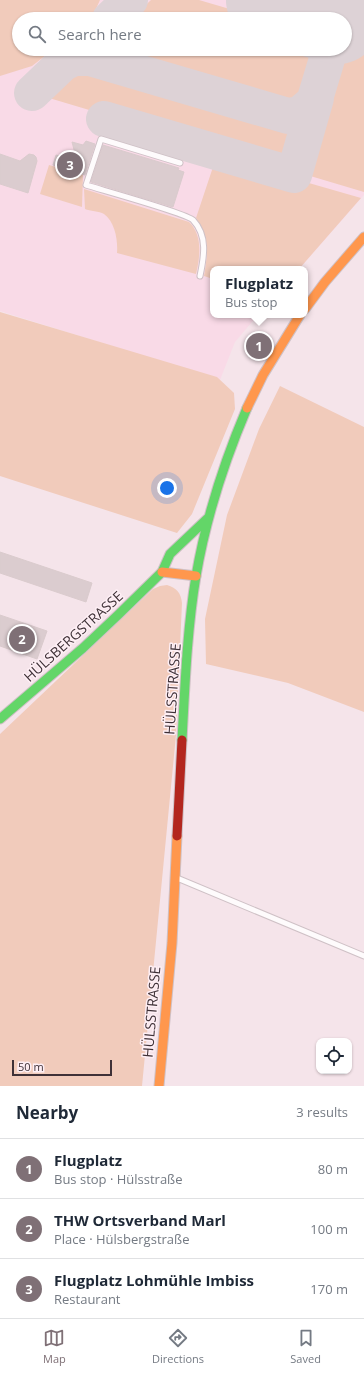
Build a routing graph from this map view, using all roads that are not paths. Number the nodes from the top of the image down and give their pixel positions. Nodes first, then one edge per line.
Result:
1 (180, 163) dead end
2 (364, 237) edge
3 (200, 276) dead end
4 (308, 305) edge
5 (298, 318) edge
6 (208, 518) junction
7 (162, 572) junction
8 (196, 576) junction
9 (0, 719) edge
10 (174, 877) junction
11 (364, 956) edge
12 (159, 1086) edge

1 - 3 lane
2 - 4 street
5 - 6 street, HÜLSSTRASSE
6 - 7 street, HÜLSBERGSTRASSE
6 - 8 street, HÜLSSTRASSE
7 - 8 street
7 - 9 street, HÜLSBERGSTRASSE
8 - 10 street, HÜLSSTRASSE
10 - 11 lane
10 - 12 street, HÜLSSTRASSE

